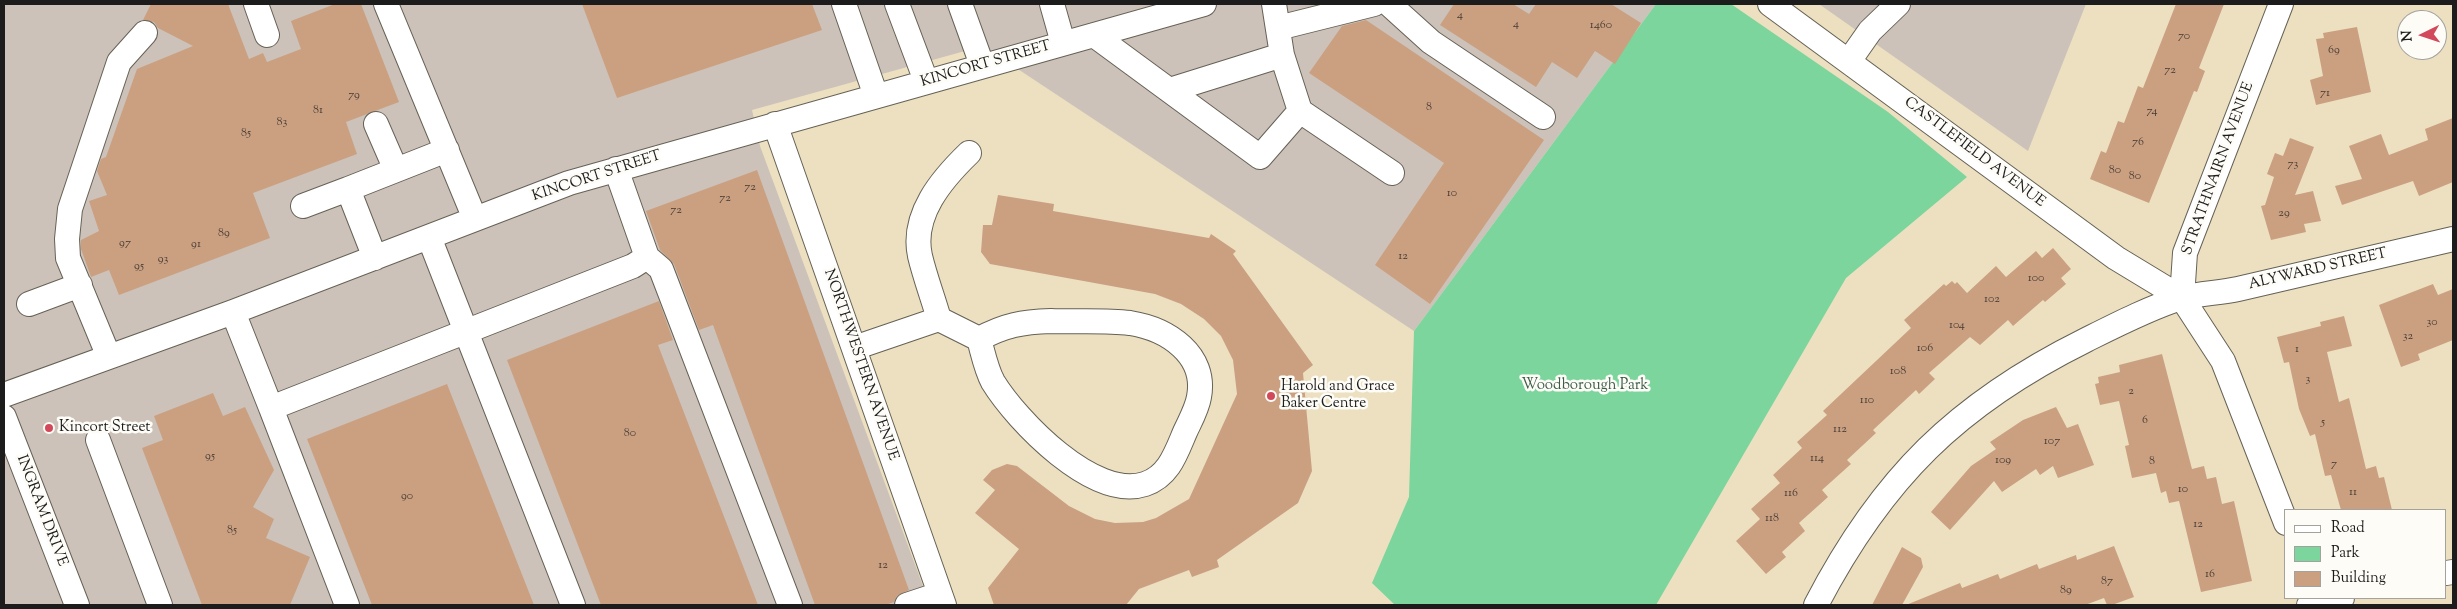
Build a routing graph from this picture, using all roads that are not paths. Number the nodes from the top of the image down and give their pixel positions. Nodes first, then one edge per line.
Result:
1 (256, 4) edge
2 (386, 4) edge
3 (844, 4) edge
4 (897, 4) edge
5 (960, 4) edge
6 (1052, 4) edge
7 (1204, 4) edge
8 (1274, 4) edge
9 (1374, 4) edge
10 (1389, 4) edge
11 (1770, 4) edge
12 (1898, 4) edge
13 (2282, 4) edge
14 (1278, 28) junction
15 (145, 33) dead end
16 (1094, 35) junction
17 (267, 36) dead end
18 (1063, 43) junction
19 (1282, 55) junction
20 (1849, 61) junction
21 (982, 66) junction
22 (926, 81) junction
23 (1170, 90) junction
24 (876, 96) junction
25 (1300, 111) junction
26 (1543, 117) dead end
27 (376, 124) dead end
28 (775, 124) junction
29 (447, 150) junction
30 (969, 153) dead end
31 (616, 169) junction
32 (396, 170) junction
33 (1392, 173) dead end
34 (348, 189) junction
35 (303, 206) dead end
36 (475, 219) junction
37 (429, 237) junction
38 (2453, 239) edge
39 (647, 257) junction
40 (375, 258) junction
41 (80, 285) junction
42 (2182, 298) junction
43 (29, 304) dead end
44 (233, 312) junction
45 (939, 319) junction
46 (466, 333) junction
47 (979, 339) junction
48 (854, 348) junction
49 (109, 357) junction
50 (4, 396) edge
51 (271, 408) junction
52 (4, 417) edge
53 (98, 440) dead end
54 (2284, 518) edge
55 (2337, 599) edge
56 (942, 600) edge
57 (2315, 603) edge
58 (74, 604) edge
59 (160, 605) edge
60 (347, 605) edge
61 (573, 605) edge
62 (790, 605) edge
63 (907, 605) edge
64 (1816, 605) edge

1 - 17 street
2 - 29 street
3 - 24 street
4 - 22 street
5 - 21 street
6 - 18 street
7 - 16 street, KINCORT STREET
8 - 14 street
9 - 14 street
10 - 26 street
11 - 20 street, CASTLEFIELD AVENUE
12 - 20 street
13 - 42 street, STRATHNAIRN AVENUE
14 - 19 street
15 - 41 street
16 - 18 street, KINCORT STREET
16 - 23 street
18 - 21 street, KINCORT STREET
19 - 23 street
19 - 25 street
20 - 42 street, CASTLEFIELD AVENUE
21 - 22 street, KINCORT STREET
22 - 24 street, KINCORT STREET
23 - 25 street
24 - 28 street, KINCORT STREET
25 - 33 street
27 - 32 street
28 - 31 street, KINCORT STREET
28 - 48 street, NORTHWESTERN AVENUE
29 - 32 street
29 - 36 street
30 - 45 street
31 - 36 street, KINCORT STREET
31 - 39 street
32 - 34 street
34 - 35 street
34 - 40 street
36 - 37 street, KINCORT STREET
37 - 40 street, KINCORT STREET
37 - 46 street
38 - 42 street, ALYWARD STREET
39 - 46 street
39 - 62 street
40 - 44 street, KINCORT STREET
41 - 43 street
41 - 49 street
42 - 54 street
42 - 64 street
44 - 49 street, KINCORT STREET
44 - 51 street
45 - 47 street
45 - 48 street
46 - 51 street
46 - 61 street
47 - 47 street
48 - 56 street, NORTHWESTERN AVENUE
49 - 50 street, KINCORT STREET
51 - 60 street
52 - 58 street, INGRAM DRIVE
53 - 59 street
55 - 57 street
56 - 63 street

